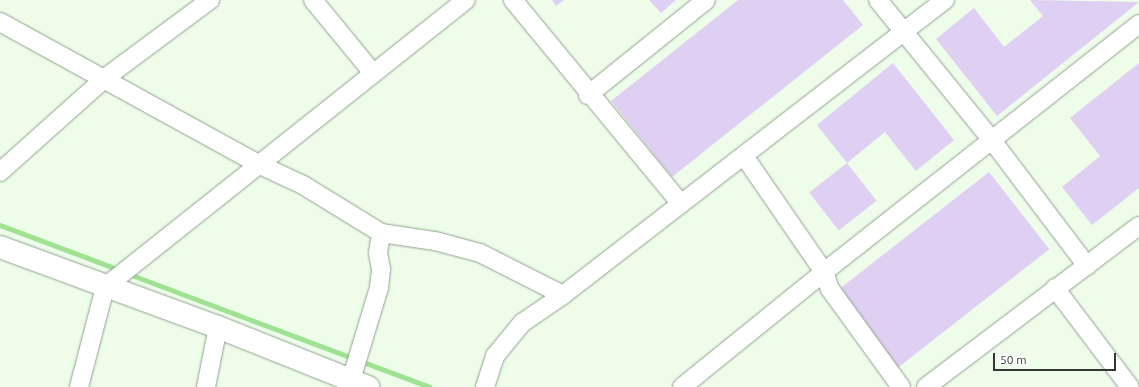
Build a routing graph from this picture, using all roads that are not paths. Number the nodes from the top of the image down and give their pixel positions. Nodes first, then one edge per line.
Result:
1 (210, 0) edge
2 (313, 0) edge
3 (466, 0) edge
4 (513, 0) edge
5 (706, 0) edge
6 (878, 0) edge
7 (945, 0) edge
8 (0, 22) edge
9 (1139, 24) edge
10 (903, 31) junction
11 (373, 73) junction
12 (105, 78) junction
13 (588, 95) junction
14 (992, 139) junction
15 (744, 156) junction
16 (258, 164) junction
17 (0, 172) edge
18 (681, 204) junction
19 (1139, 226) edge
20 (381, 232) junction
21 (0, 247) edge
22 (1087, 266) junction
23 (824, 272) junction
24 (105, 287) junction
25 (1055, 288) junction
26 (563, 295) junction
27 (218, 327) junction
28 (360, 384) edge
29 (1139, 385) edge
30 (79, 387) edge
31 (206, 387) edge
32 (485, 387) edge
33 (682, 387) edge
34 (901, 387) edge
35 (926, 387) edge
36 (1130, 387) edge
37 (1136, 387) edge

1 - 12 street
2 - 11 street
3 - 11 street
4 - 13 street
5 - 13 street
6 - 10 street
7 - 10 street
8 - 12 street
9 - 14 street
10 - 14 street
10 - 15 street
11 - 16 street
12 - 16 street
12 - 17 street
13 - 18 street
14 - 22 street
14 - 23 street
15 - 18 street
15 - 23 street
16 - 20 street
16 - 24 street
18 - 26 street
19 - 22 street
20 - 26 street
20 - 28 street
21 - 24 street
22 - 25 street
23 - 33 street
23 - 34 street
24 - 27 street
24 - 30 street
25 - 35 street
25 - 36 street
26 - 32 street
27 - 28 street
27 - 31 street
29 - 37 street

